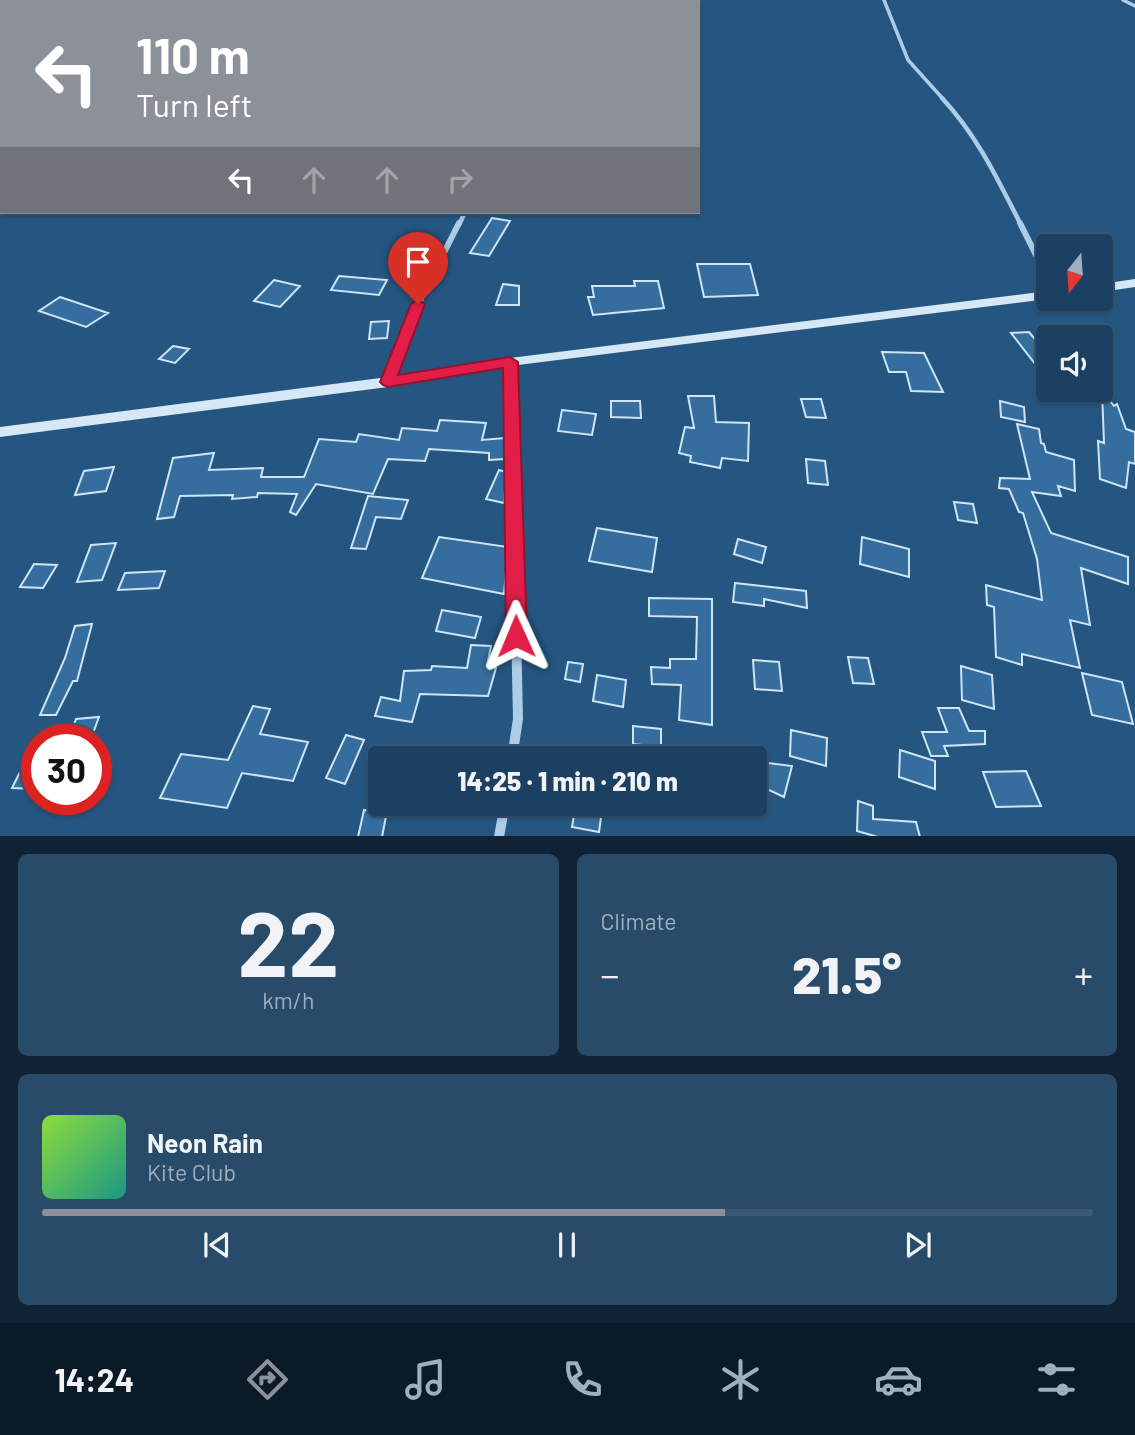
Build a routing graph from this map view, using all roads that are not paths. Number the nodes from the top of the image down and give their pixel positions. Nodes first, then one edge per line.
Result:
1 (884, 0) edge
2 (1123, 0) edge
3 (1135, 6) edge
4 (464, 214) edge
5 (1036, 255) edge
6 (1135, 283) edge
7 (1113, 286) edge
8 (1036, 296) edge
9 (510, 362) junction
10 (388, 382) junction
11 (0, 432) edge
12 (514, 746) edge
13 (503, 816) edge
14 (499, 836) edge

1 - 5 street
2 - 3 street
4 - 10 street
6 - 7 main road
8 - 9 main road
9 - 10 main road
9 - 12 street
10 - 11 main road
13 - 14 street

